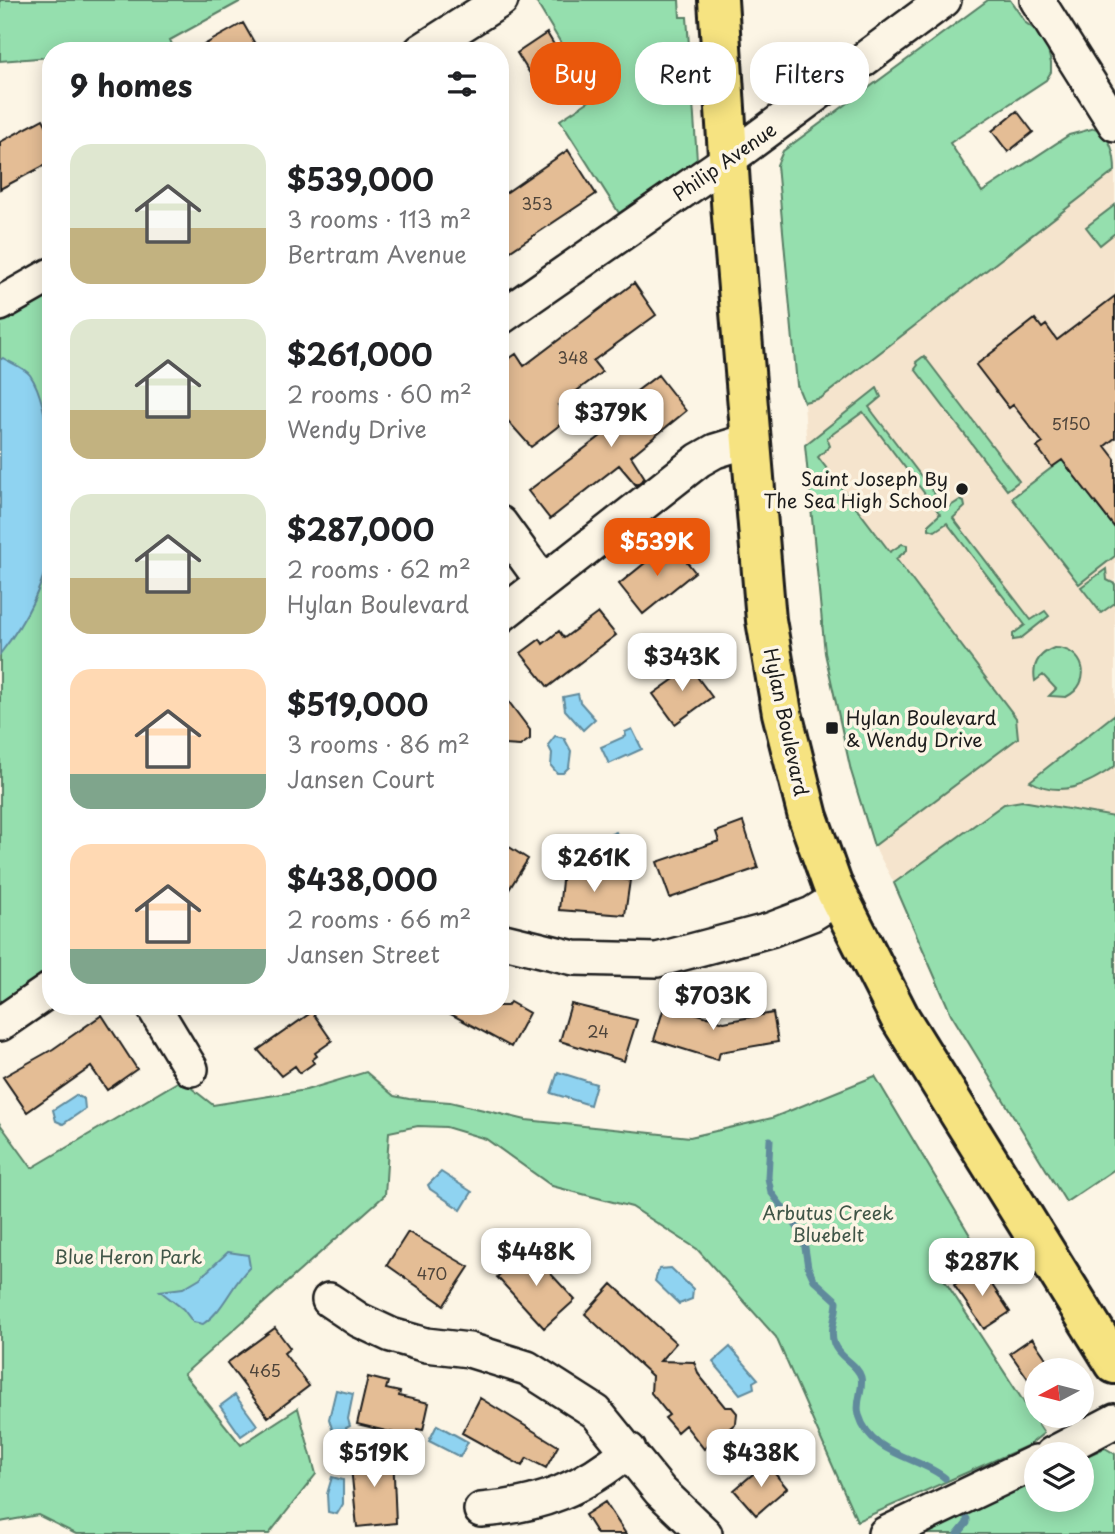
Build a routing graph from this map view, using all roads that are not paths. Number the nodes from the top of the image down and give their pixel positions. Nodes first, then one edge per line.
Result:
1 (500, 0) edge
2 (718, 0) edge
3 (944, 0) edge
4 (1037, 0) edge
5 (435, 42) edge
6 (1115, 124) edge
7 (729, 159) junction
8 (42, 280) edge
9 (0, 304) edge
10 (509, 312) edge
11 (751, 440) junction
12 (509, 535) edge
13 (543, 582) junction
14 (509, 609) edge
15 (839, 897) junction
16 (509, 942) edge
17 (42, 995) edge
18 (158, 1015) edge
19 (0, 1024) edge
20 (191, 1069) dead end
21 (329, 1300) dead end
22 (1115, 1364) edge
23 (1115, 1421) edge
24 (1075, 1442) edge
25 (629, 1450) junction
26 (1024, 1468) edge
27 (481, 1510) dead end
28 (705, 1534) edge
29 (885, 1534) edge

1 - 5 street
2 - 7 main road, Hylan Boulevard
3 - 7 street, Philip Avenue
4 - 6 street
7 - 10 street, Philip Avenue
7 - 11 main road, Hylan Boulevard
8 - 9 street
11 - 13 street
11 - 15 main road, Hylan Boulevard
12 - 13 street
13 - 14 street
15 - 16 street
15 - 22 main road, Hylan Boulevard
17 - 19 street
18 - 20 street
21 - 25 street
23 - 24 street
25 - 27 street
25 - 28 street
26 - 29 street

